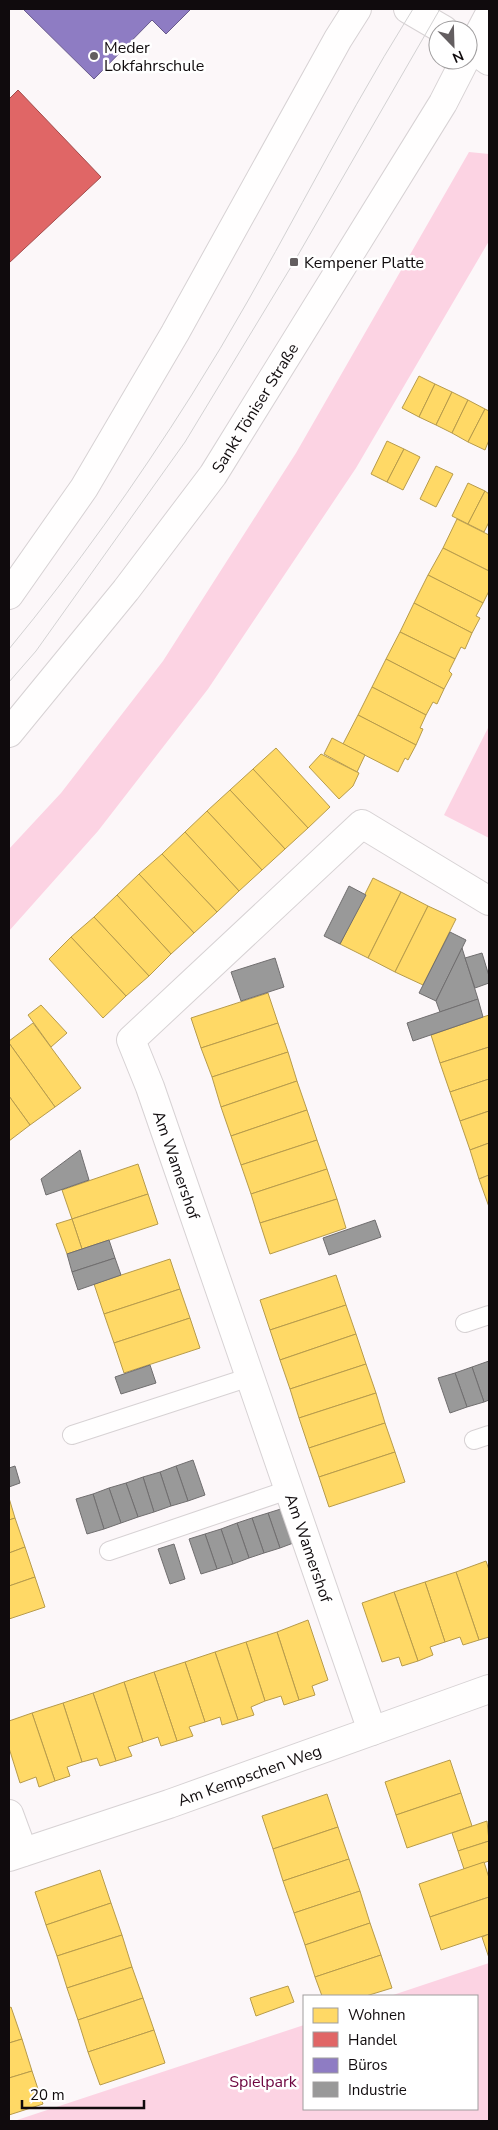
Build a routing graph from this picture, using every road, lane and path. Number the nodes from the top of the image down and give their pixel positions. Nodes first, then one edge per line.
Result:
1 (357, 9) edge
2 (408, 9) edge
3 (489, 15) edge
4 (428, 21) edge
5 (478, 40) edge
6 (463, 70) edge
7 (9, 595) edge
8 (9, 733) edge
9 (489, 901) edge
10 (489, 1315) edge
11 (465, 1322) dead end
12 (250, 1377) junction
13 (72, 1435) dead end
14 (288, 1490) junction
15 (109, 1551) dead end
16 (489, 1689) edge
17 (372, 1731) junction
18 (9, 1814) edge
19 (16, 1855) edge

1 - 7 street
2 - 4 street
3 - 5 street, Sankt Töniser Straße
6 - 8 street, Sankt Töniser Straße
9 - 12 street, Am Wamershof
10 - 11 lane
12 - 13 lane
12 - 14 street, Am Wamershof
14 - 15 lane
14 - 17 street, Am Wamershof
16 - 17 street, Am Kempschen Weg
17 - 19 street, Am Kempschen Weg
18 - 19 street

